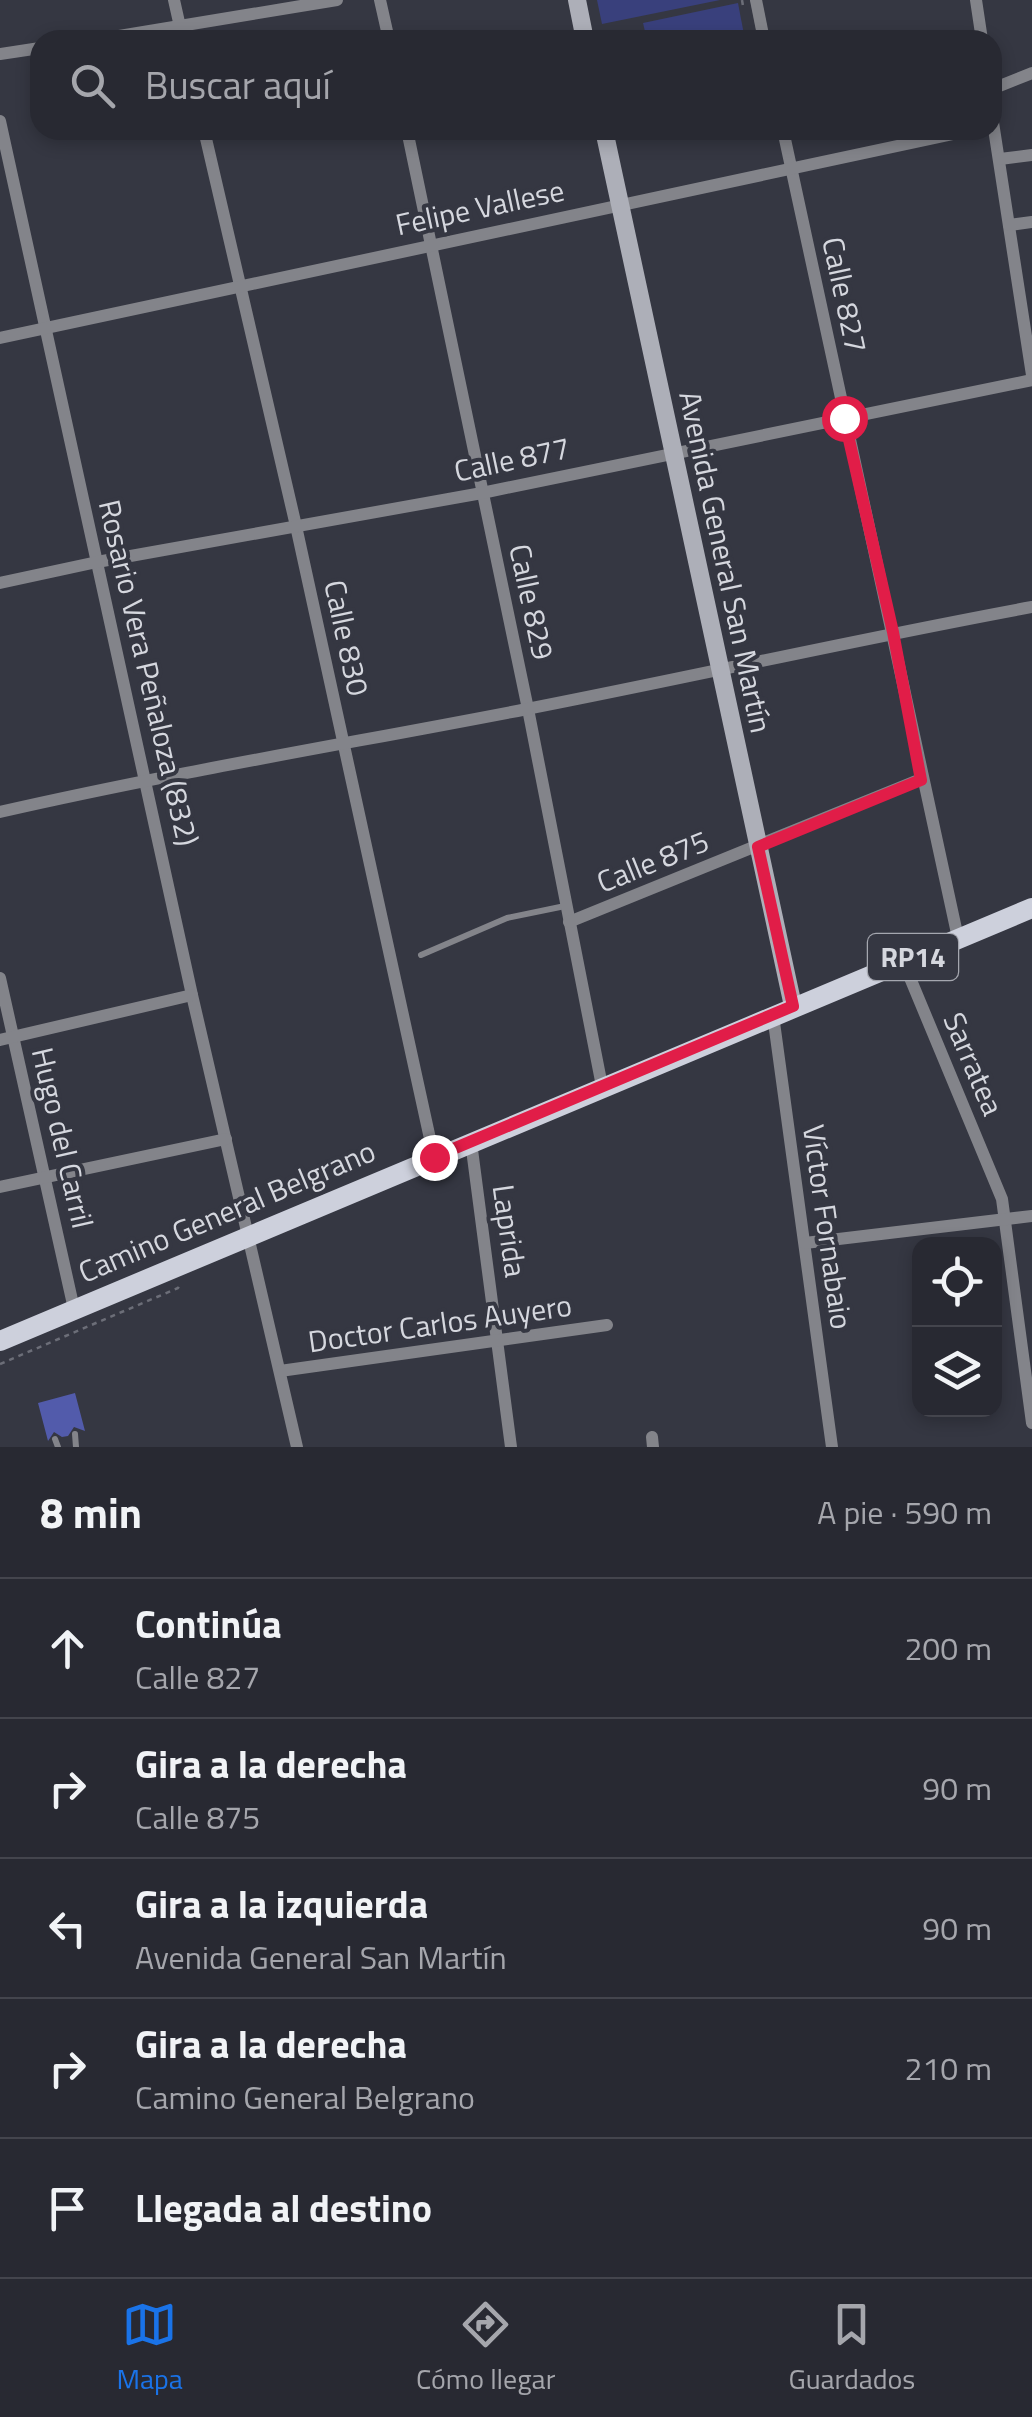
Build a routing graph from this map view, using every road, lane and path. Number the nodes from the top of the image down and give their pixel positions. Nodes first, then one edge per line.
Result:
1 (174, 0) edge
2 (338, 0) edge
3 (380, 0) edge
4 (577, 0) edge
5 (976, 0) edge
6 (747, 2) edge
7 (180, 30) edge
8 (199, 30) edge
9 (386, 30) edge
10 (583, 30) edge
11 (760, 30) edge
12 (980, 30) edge
13 (30, 50) edge
14 (0, 54) edge
15 (1032, 74) edge
16 (1002, 85) edge
17 (0, 121) edge
18 (206, 140) edge
19 (409, 140) edge
20 (606, 140) edge
21 (786, 140) edge
22 (925, 140) edge
23 (996, 140) edge
24 (1032, 155) edge
25 (1000, 159) junction
26 (792, 168) junction
27 (619, 203) junction
28 (1032, 222) edge
29 (1009, 225) junction
30 (430, 244) junction
31 (240, 285) junction
32 (1026, 292) edge
33 (46, 327) junction
34 (0, 338) edge
35 (1032, 378) edge
36 (844, 418) junction
37 (674, 452) junction
38 (482, 493) junction
39 (296, 526) junction
40 (97, 562) junction
41 (0, 582) edge
42 (1032, 607) edge
43 (893, 632) junction
44 (720, 668) junction
45 (528, 709) junction
46 (343, 742) junction
47 (147, 779) junction
48 (921, 780) junction
49 (0, 812) edge
50 (758, 847) junction
51 (566, 906) junction
52 (1032, 908) edge
53 (569, 922) junction
54 (958, 938) junction
55 (421, 955) dead end
56 (903, 961) junction
57 (0, 978) edge
58 (192, 994) junction
59 (783, 1010) junction
60 (7, 1038) edge
61 (602, 1086) junction
62 (226, 1139) junction
63 (470, 1142) junction
64 (434, 1157) junction
65 (45, 1176) junction
66 (0, 1187) edge
67 (1032, 1216) edge
68 (1006, 1219) junction
69 (248, 1236) junction
70 (805, 1244) junction
71 (74, 1309) junction
72 (608, 1325) dead end
73 (0, 1341) edge
74 (499, 1341) junction
75 (280, 1372) junction
76 (1032, 1422) edge
77 (74, 1434) dead end
78 (76, 1447) edge
79 (297, 1447) edge
80 (511, 1447) edge
81 (832, 1447) edge

1 - 7 street
2 - 8 street
3 - 9 street
4 - 10 main road
5 - 12 street
6 - 11 street
13 - 14 street
15 - 16 street
17 - 33 street, Rosario Vera Peñaloza (832)
18 - 31 street, Calle 830
19 - 30 street, Calle 829
20 - 27 main road, Avenida General San Martín
21 - 26 street, Calle 827
22 - 26 street, Felipe Vallese
23 - 25 street
24 - 25 street
25 - 29 street
26 - 27 street, Felipe Vallese
26 - 36 street, Calle 827
27 - 30 street, Felipe Vallese
27 - 37 main road, Avenida General San Martín
28 - 29 street
29 - 32 street
30 - 31 street, Felipe Vallese
30 - 38 street, Calle 829
31 - 33 street, Felipe Vallese
31 - 39 street, Calle 830
32 - 35 street
33 - 34 street, Felipe Vallese
33 - 40 street, Rosario Vera Peñaloza (832)
35 - 36 street, Calle 877
36 - 37 street, Calle 877
36 - 43 street, Calle 827
37 - 38 street, Calle 877
37 - 44 main road, Avenida General San Martín
38 - 39 street, Calle 877
38 - 45 street, Calle 829
39 - 40 street, Calle 877
39 - 46 street, Calle 830
40 - 41 street, Calle 877
40 - 47 street, Rosario Vera Peñaloza (832)
42 - 43 street
43 - 44 street
43 - 48 street, Calle 827
44 - 45 street
44 - 50 main road, Avenida General San Martín
45 - 46 street
45 - 51 street, Calle 829
46 - 47 street
46 - 64 street, Calle 830
47 - 49 street
47 - 58 street, Rosario Vera Peñaloza (832)
48 - 50 street, Calle 875
48 - 54 street, Calle 827
50 - 53 street, Calle 875
50 - 59 main road, Avenida General San Martín
51 - 53 street, Calle 829
51 - 55 lane
52 - 54 main road, Camino General Belgrano / RP14
53 - 61 street, Calle 829
54 - 56 main road, Camino General Belgrano / RP14
56 - 59 main road, Camino General Belgrano / RP14
56 - 68 street, Sarratea
57 - 60 street, Hugo del Carril
58 - 60 street
58 - 62 street, Rosario Vera Peñaloza (832)
59 - 61 main road, Camino General Belgrano / RP14
59 - 70 street, Víctor Fornabaio
60 - 65 street, Hugo del Carril
61 - 63 main road, Camino General Belgrano / RP14
62 - 65 street
62 - 69 street, Rosario Vera Peñaloza (832)
63 - 64 main road, Camino General Belgrano / RP14
63 - 74 street, Laprida
64 - 69 main road, Camino General Belgrano / RP14
65 - 66 street
65 - 71 street, Hugo del Carril
67 - 68 street
68 - 70 street
68 - 76 street, Sarratea
69 - 71 main road, Camino General Belgrano / RP14
69 - 75 street, Rosario Vera Peñaloza (832)
70 - 81 street, Víctor Fornabaio
71 - 73 main road, Camino General Belgrano / RP14
72 - 74 street, Doctor Carlos Auyero
74 - 75 street, Doctor Carlos Auyero
74 - 80 street, Laprida
75 - 79 street, Rosario Vera Peñaloza (832)
77 - 78 lane

